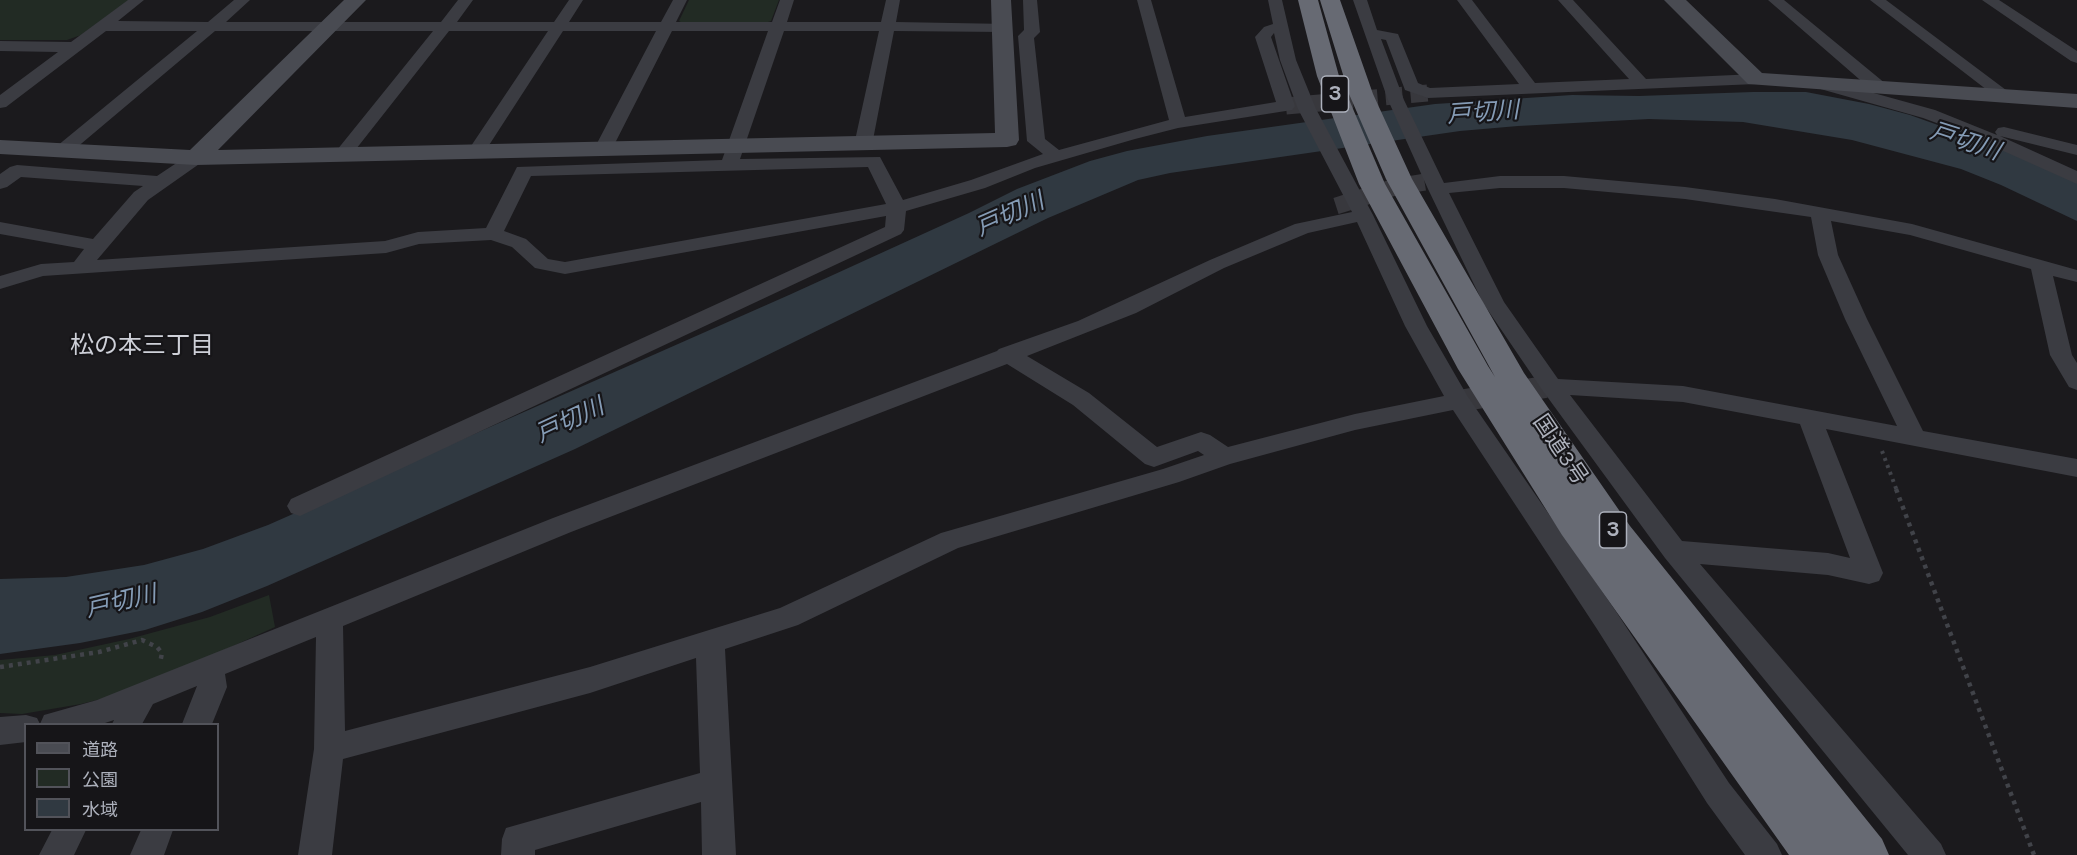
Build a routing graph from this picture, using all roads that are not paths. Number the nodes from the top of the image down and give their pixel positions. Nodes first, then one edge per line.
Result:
1 (137, 0) edge
2 (243, 0) edge
3 (356, 0) edge
4 (466, 0) edge
5 (576, 0) edge
6 (680, 0) edge
7 (787, 0) edge
8 (893, 0) edge
9 (1001, 0) edge
10 (1030, 0) edge
11 (1144, 0) edge
12 (1275, 0) edge
13 (1287, 0) edge
14 (1308, 0) edge
15 (1330, 0) edge
16 (1347, 0) edge
17 (1360, 0) edge
18 (1464, 0) edge
19 (1565, 0) edge
20 (1674, 0) edge
21 (1774, 0) edge
22 (1877, 0) edge
23 (1989, 0) edge
24 (102, 26) junction
25 (211, 27) junction
26 (330, 27) junction
27 (777, 27) junction
28 (887, 27) junction
29 (1003, 27) junction
30 (443, 28) junction
31 (557, 28) junction
32 (665, 28) junction
33 (1288, 30) junction
34 (1359, 43) junction
35 (0, 46) edge
36 (75, 46) junction
37 (2077, 58) edge
38 (1756, 79) junction
39 (1824, 84) junction
40 (1643, 85) junction
41 (1880, 88) junction
42 (1531, 89) junction
43 (1930, 91) junction
44 (2006, 96) junction
45 (2077, 101) edge
46 (0, 103) edge
47 (1178, 123) junction
48 (1966, 125) junction
49 (1006, 140) junction
50 (864, 145) junction
51 (0, 147) edge
52 (603, 149) junction
53 (63, 150) junction
54 (2077, 150) edge
55 (476, 152) junction
56 (343, 154) junction
57 (732, 157) junction
58 (196, 158) junction
59 (1058, 158) junction
60 (1029, 165) junction
61 (2077, 177) edge
62 (161, 182) junction
63 (1384, 182) junction
64 (0, 183) edge
65 (1437, 185) junction
66 (1336, 206) tunnel mouth
67 (897, 208) junction
68 (1820, 213) junction
69 (0, 228) edge
70 (493, 234) junction
71 (98, 246) junction
72 (1217, 264) junction
73 (2040, 266) junction
74 (80, 267) junction
75 (2077, 276) edge
76 (0, 283) edge
77 (1007, 354) junction
78 (2077, 382) edge
79 (1551, 386) junction
80 (1459, 401) junction
81 (1810, 418) junction
82 (1916, 438) junction
83 (1224, 457) junction
84 (2077, 468) edge
85 (300, 506) dead end
86 (1674, 551) junction
87 (329, 619) junction
88 (710, 642) junction
89 (210, 669) junction
90 (142, 696) junction
91 (59, 723) edge
92 (127, 723) edge
93 (197, 723) edge
94 (24, 728) edge
95 (0, 731) edge
96 (329, 749) junction
97 (716, 783) junction
98 (69, 831) edge
99 (157, 831) edge
100 (56, 855) edge
101 (147, 855) edge
102 (315, 855) edge
103 (518, 855) edge
104 (719, 855) edge
105 (1765, 855) edge
106 (1816, 855) edge
107 (1866, 855) edge
108 (1929, 855) edge

1 - 24 street
2 - 25 street
3 - 26 street
4 - 30 street
5 - 31 street
6 - 32 street
7 - 27 street
8 - 28 street
9 - 29 street
10 - 59 street
11 - 47 street
12 - 33 street
13 - 33 highway
14 - 63 highway, 国道3号 / 3
15 - 34 highway, 国道3号 / 3
16 - 34 highway
17 - 34 street
18 - 42 street
19 - 40 street
20 - 38 street
21 - 41 street
22 - 44 street
23 - 37 street
24 - 25 street
24 - 36 street
25 - 26 street
25 - 53 street
26 - 30 street
26 - 58 street
27 - 28 street
27 - 32 street
27 - 57 street
28 - 29 street
28 - 50 street
29 - 49 street
30 - 31 street
30 - 56 street
31 - 32 street
31 - 55 street
32 - 52 street
33 - 47 street
33 - 63 highway
33 - 63 street
34 - 42 street
34 - 63 highway, 国道3号 / 3
34 - 63 street
35 - 36 street
36 - 46 street
38 - 39 street
38 - 40 street
39 - 41 street
39 - 48 street
40 - 42 street
41 - 43 street
43 - 44 street
43 - 48 street
44 - 45 street
47 - 59 street
48 - 54 street
48 - 61 street
49 - 50 street
49 - 60 street
50 - 57 street
51 - 53 street
52 - 55 street
52 - 57 street
53 - 58 street
55 - 56 street
56 - 58 street
57 - 67 street
57 - 70 street
58 - 62 street
59 - 60 street
60 - 67 street
62 - 64 street
62 - 71 street
63 - 65 street
63 - 72 street
63 - 80 street
63 - 106 highway, 国道3号 / 3
63 - 107 highway, 国道3号 / 3
65 - 68 street
65 - 79 street
66 - 72 street
67 - 70 street
67 - 85 street
68 - 73 street
68 - 82 street
69 - 71 street
70 - 74 street
71 - 74 street
72 - 77 street
73 - 75 street
73 - 78 street
74 - 76 street
77 - 83 street
77 - 87 street
79 - 81 street
79 - 86 street
80 - 83 street
80 - 105 street
81 - 82 street
81 - 86 street
82 - 84 street
83 - 88 street
86 - 108 street
87 - 89 street
87 - 96 street
88 - 96 street
88 - 97 street
89 - 90 street
89 - 93 street
90 - 91 street
90 - 92 street
94 - 95 street
96 - 102 street
97 - 103 street
97 - 104 street
98 - 100 street
99 - 101 street

